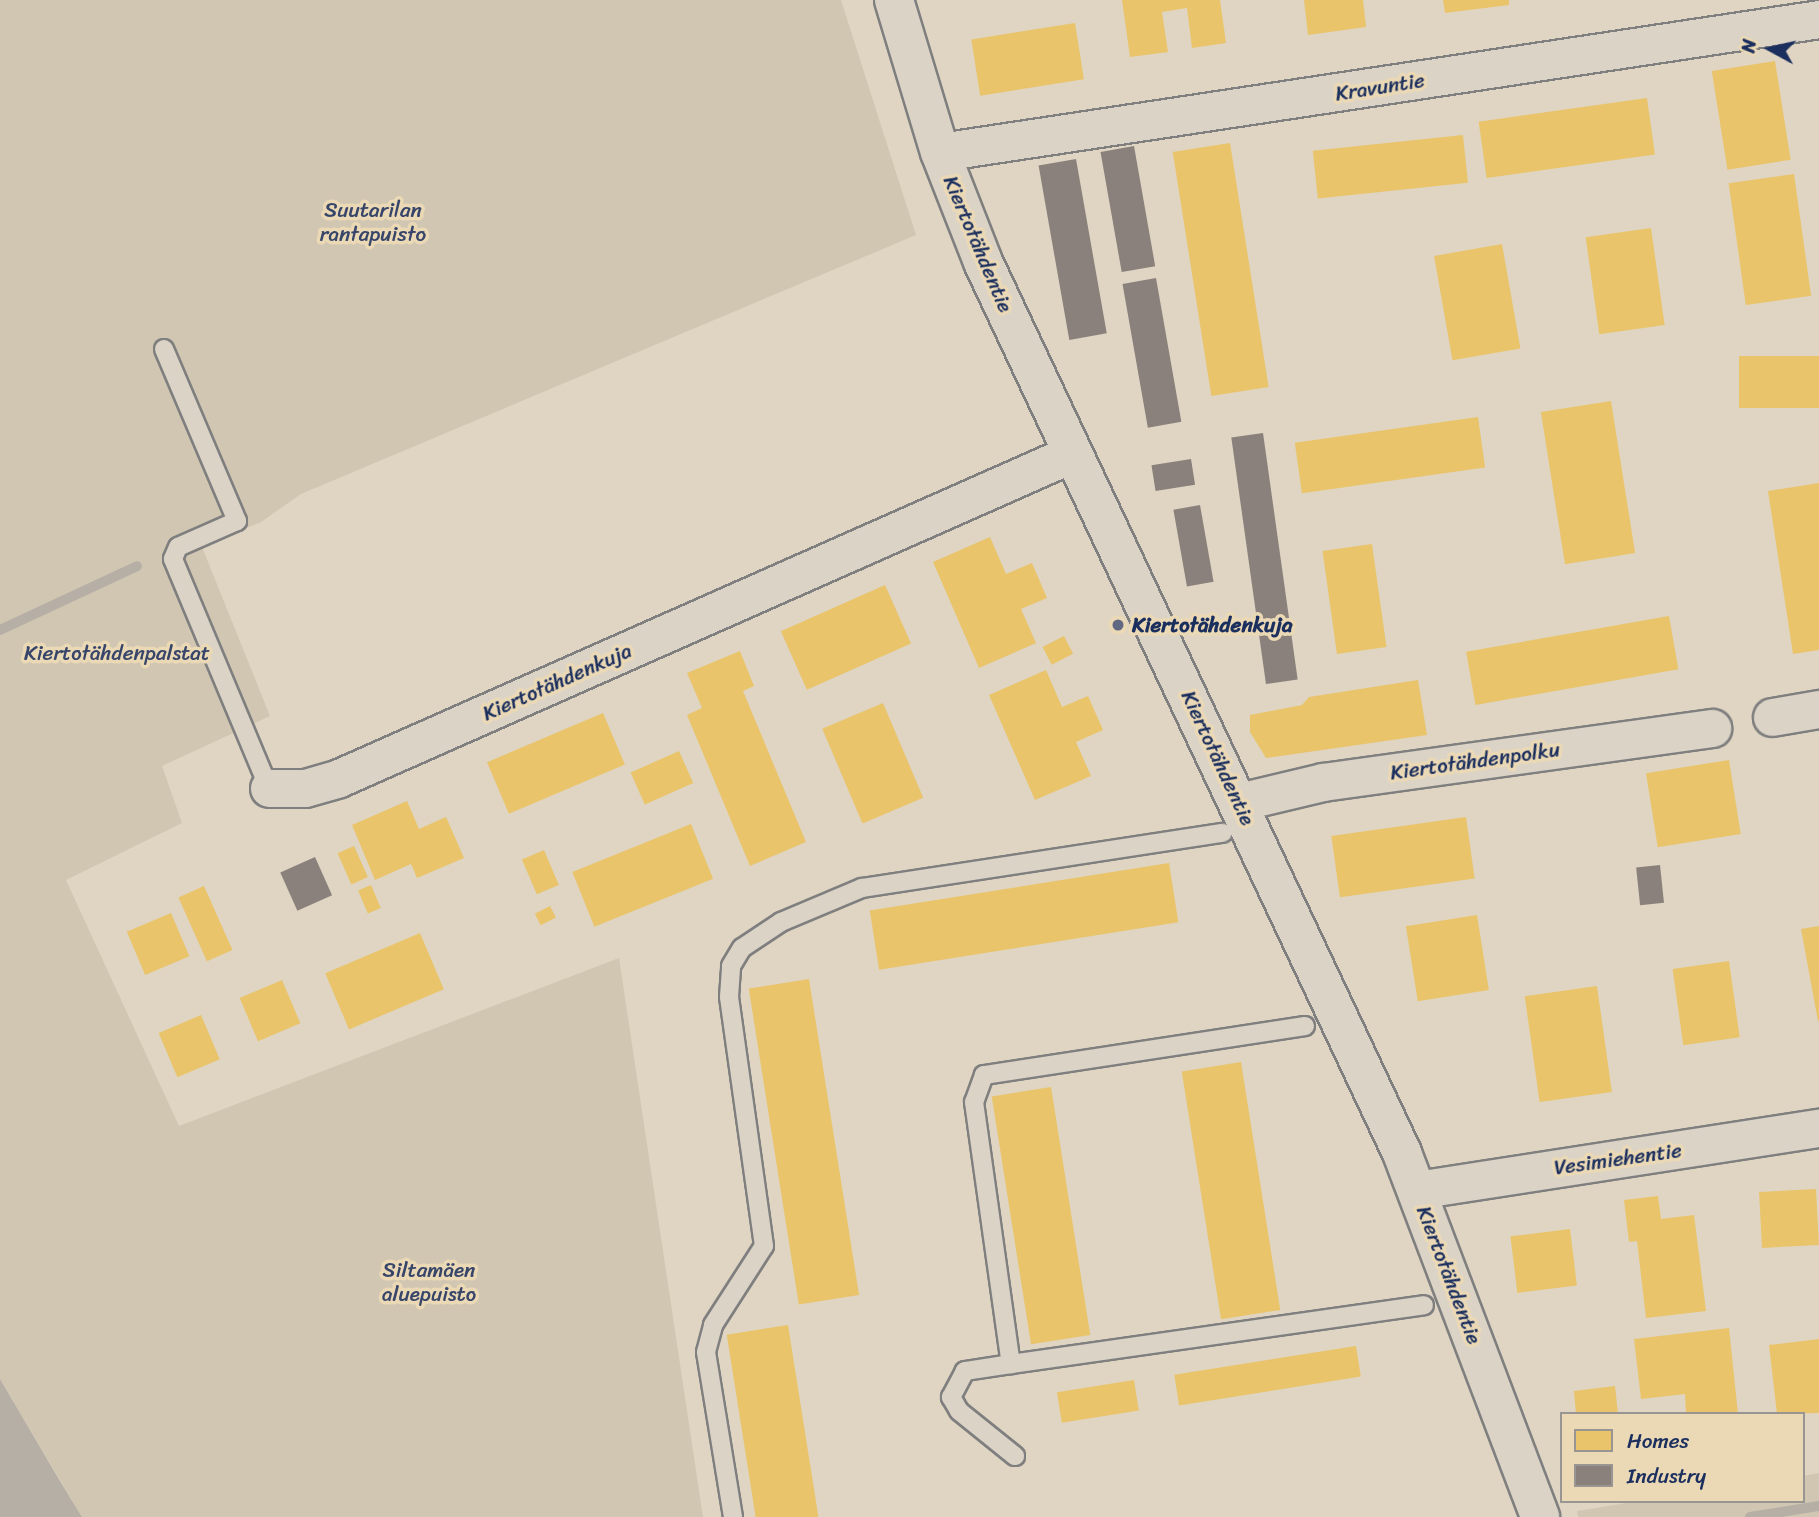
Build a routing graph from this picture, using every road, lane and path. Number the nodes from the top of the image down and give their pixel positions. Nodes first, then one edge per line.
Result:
1 (894, 0) edge
2 (1819, 19) edge
3 (940, 152) junction
4 (164, 349) dead end
5 (1071, 454) junction
6 (1819, 709) edge
7 (1772, 717) dead end
8 (1712, 728) dead end
9 (269, 788) joint
10 (1231, 817) junction
11 (1305, 1026) dead end
12 (1819, 1128) edge
13 (1417, 1190) junction
14 (1424, 1305) dead end
15 (1011, 1364) junction
16 (1015, 1456) dead end
17 (733, 1517) edge
18 (1540, 1517) edge

1 - 3 street, Kiertotähdentie
2 - 3 street, Kravuntie
3 - 5 street, Kiertotähdentie
4 - 9 lane
5 - 9 street, Kiertotähdenkuja
5 - 10 street, Kiertotähdentie
6 - 7 street
8 - 10 street, Kiertotähdenpolku
10 - 13 street, Kiertotähdentie
10 - 17 lane
11 - 15 lane
12 - 13 street, Vesimiehentie
13 - 18 street, Kiertotähdentie
14 - 15 lane
15 - 16 lane

